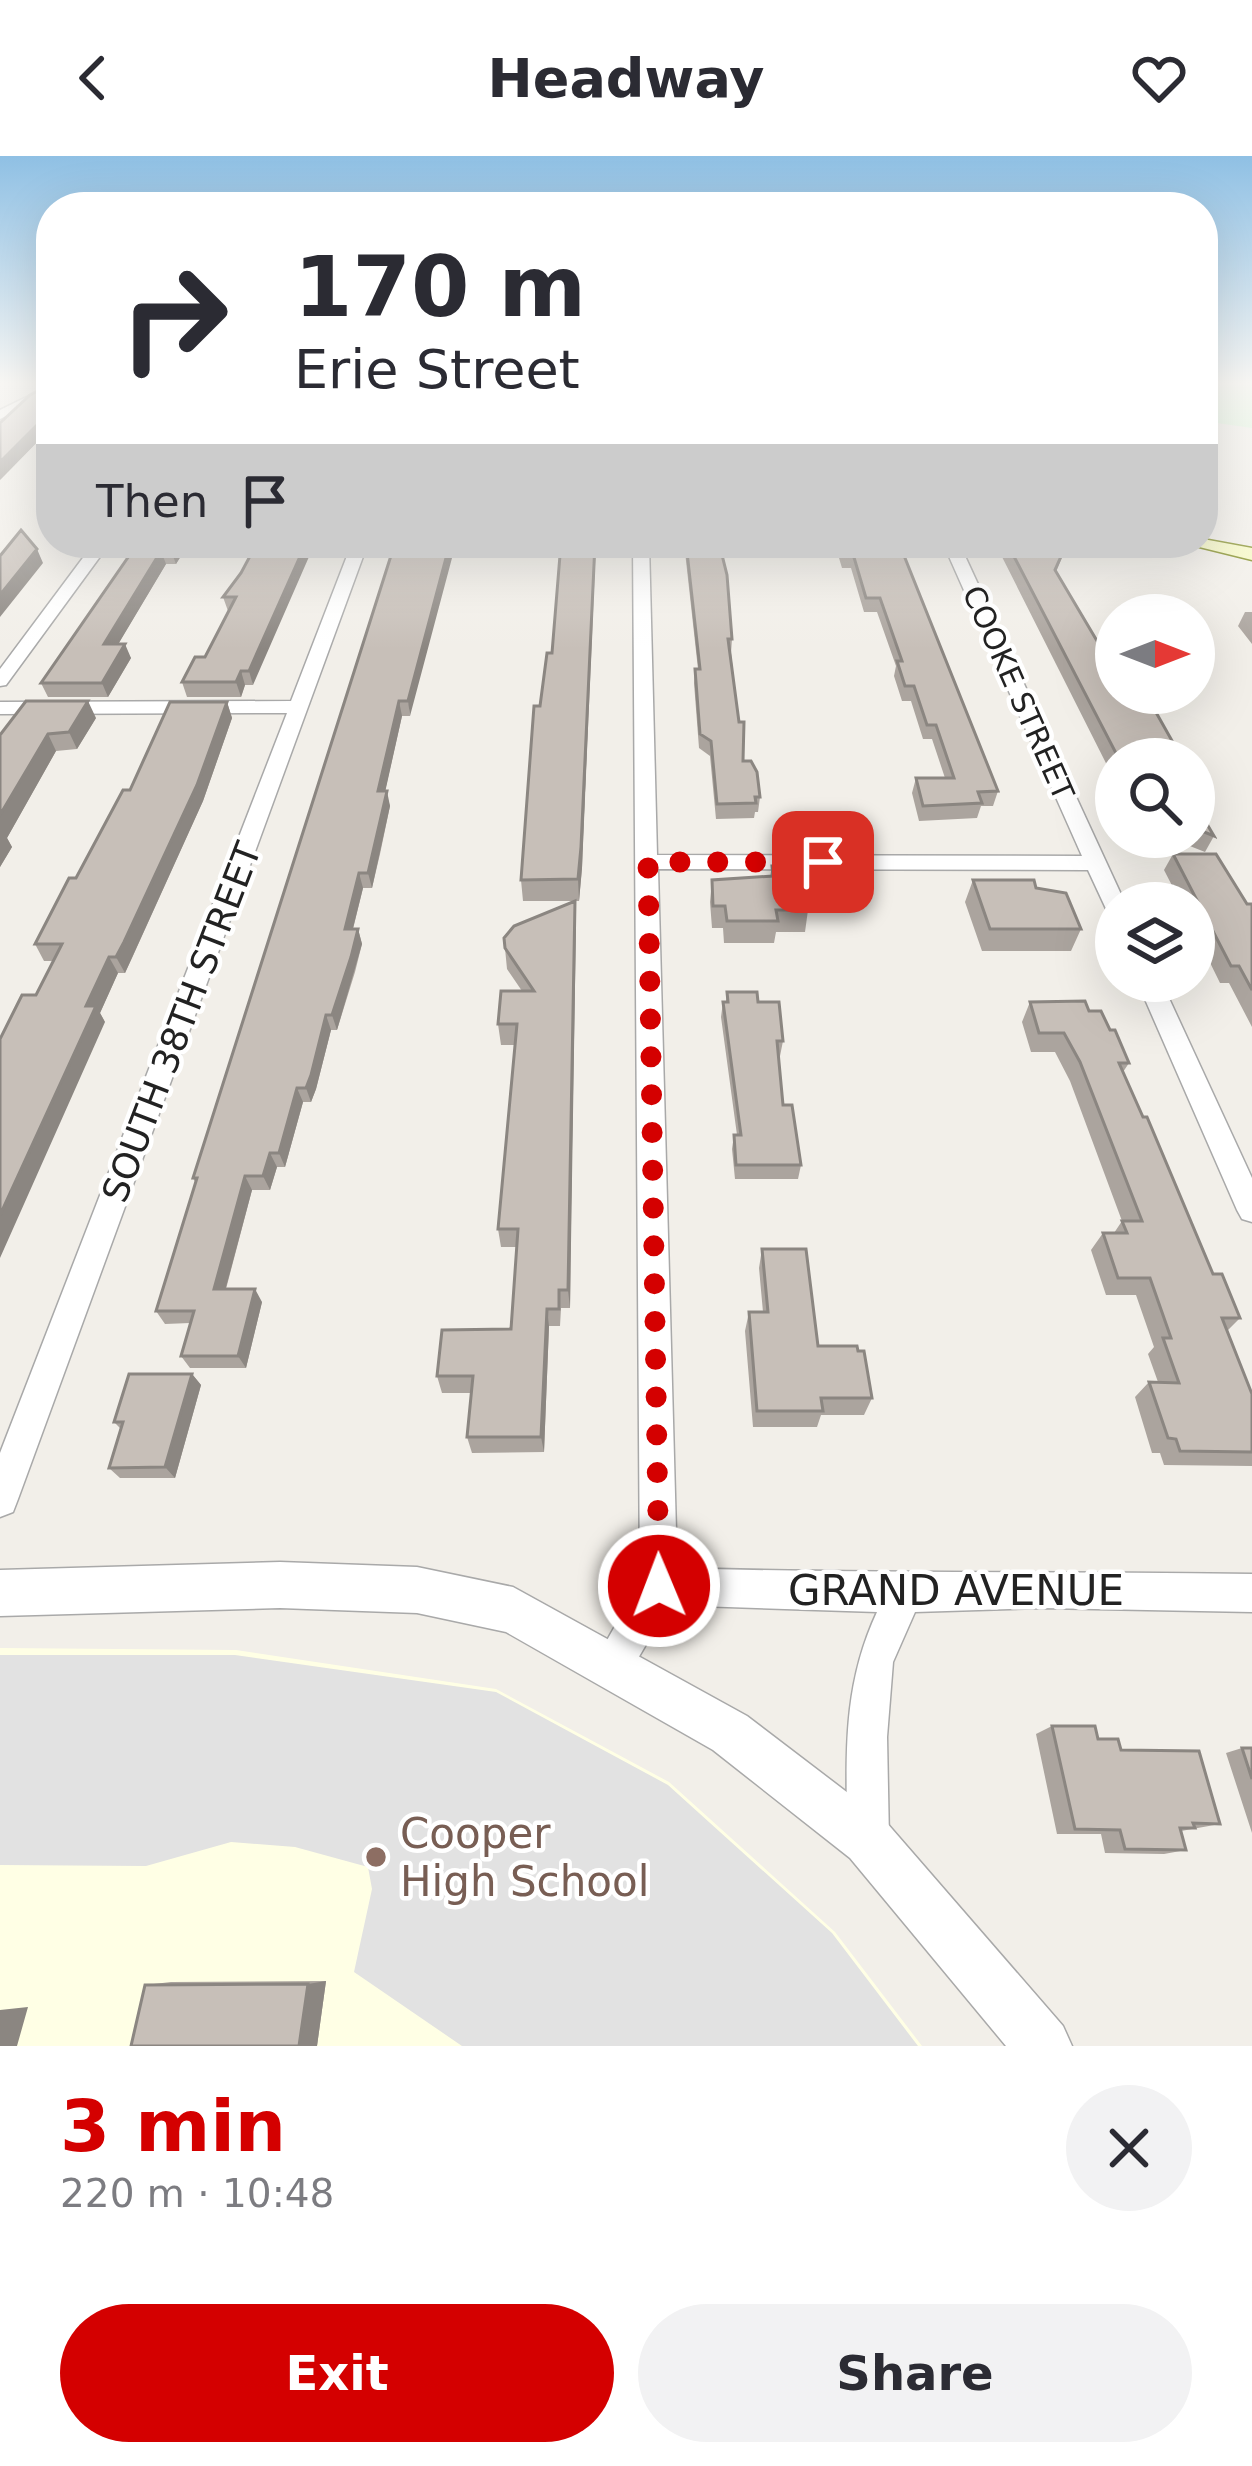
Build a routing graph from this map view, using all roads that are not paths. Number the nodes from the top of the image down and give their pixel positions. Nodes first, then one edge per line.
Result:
1 (1218, 548) edge
2 (1252, 554) edge
3 (91, 558) edge
4 (355, 558) edge
5 (640, 558) edge
6 (957, 558) edge
7 (0, 681) edge
8 (300, 707) junction
9 (0, 708) edge
10 (648, 862) junction
11 (1096, 863) junction
12 (1104, 882) edge
13 (1158, 1002) edge
14 (1252, 1210) edge
15 (0, 1499) edge
16 (659, 1586) junction
17 (0, 1593) edge
18 (1252, 1593) edge
19 (904, 1594) junction
20 (612, 1665) junction
21 (868, 1840) junction
22 (1043, 2046) edge

1 - 2 main road
3 - 7 street
4 - 8 street, SOUTH 38TH STREET
5 - 10 street
6 - 11 street, COOKE STREET
8 - 9 street
8 - 15 street, SOUTH 38TH STREET
10 - 11 street
10 - 16 street
11 - 12 street, COOKE STREET
13 - 14 street
16 - 19 street, GRAND AVENUE
16 - 20 street
17 - 20 street
18 - 19 street, GRAND AVENUE
19 - 21 street
20 - 21 street
21 - 22 street

